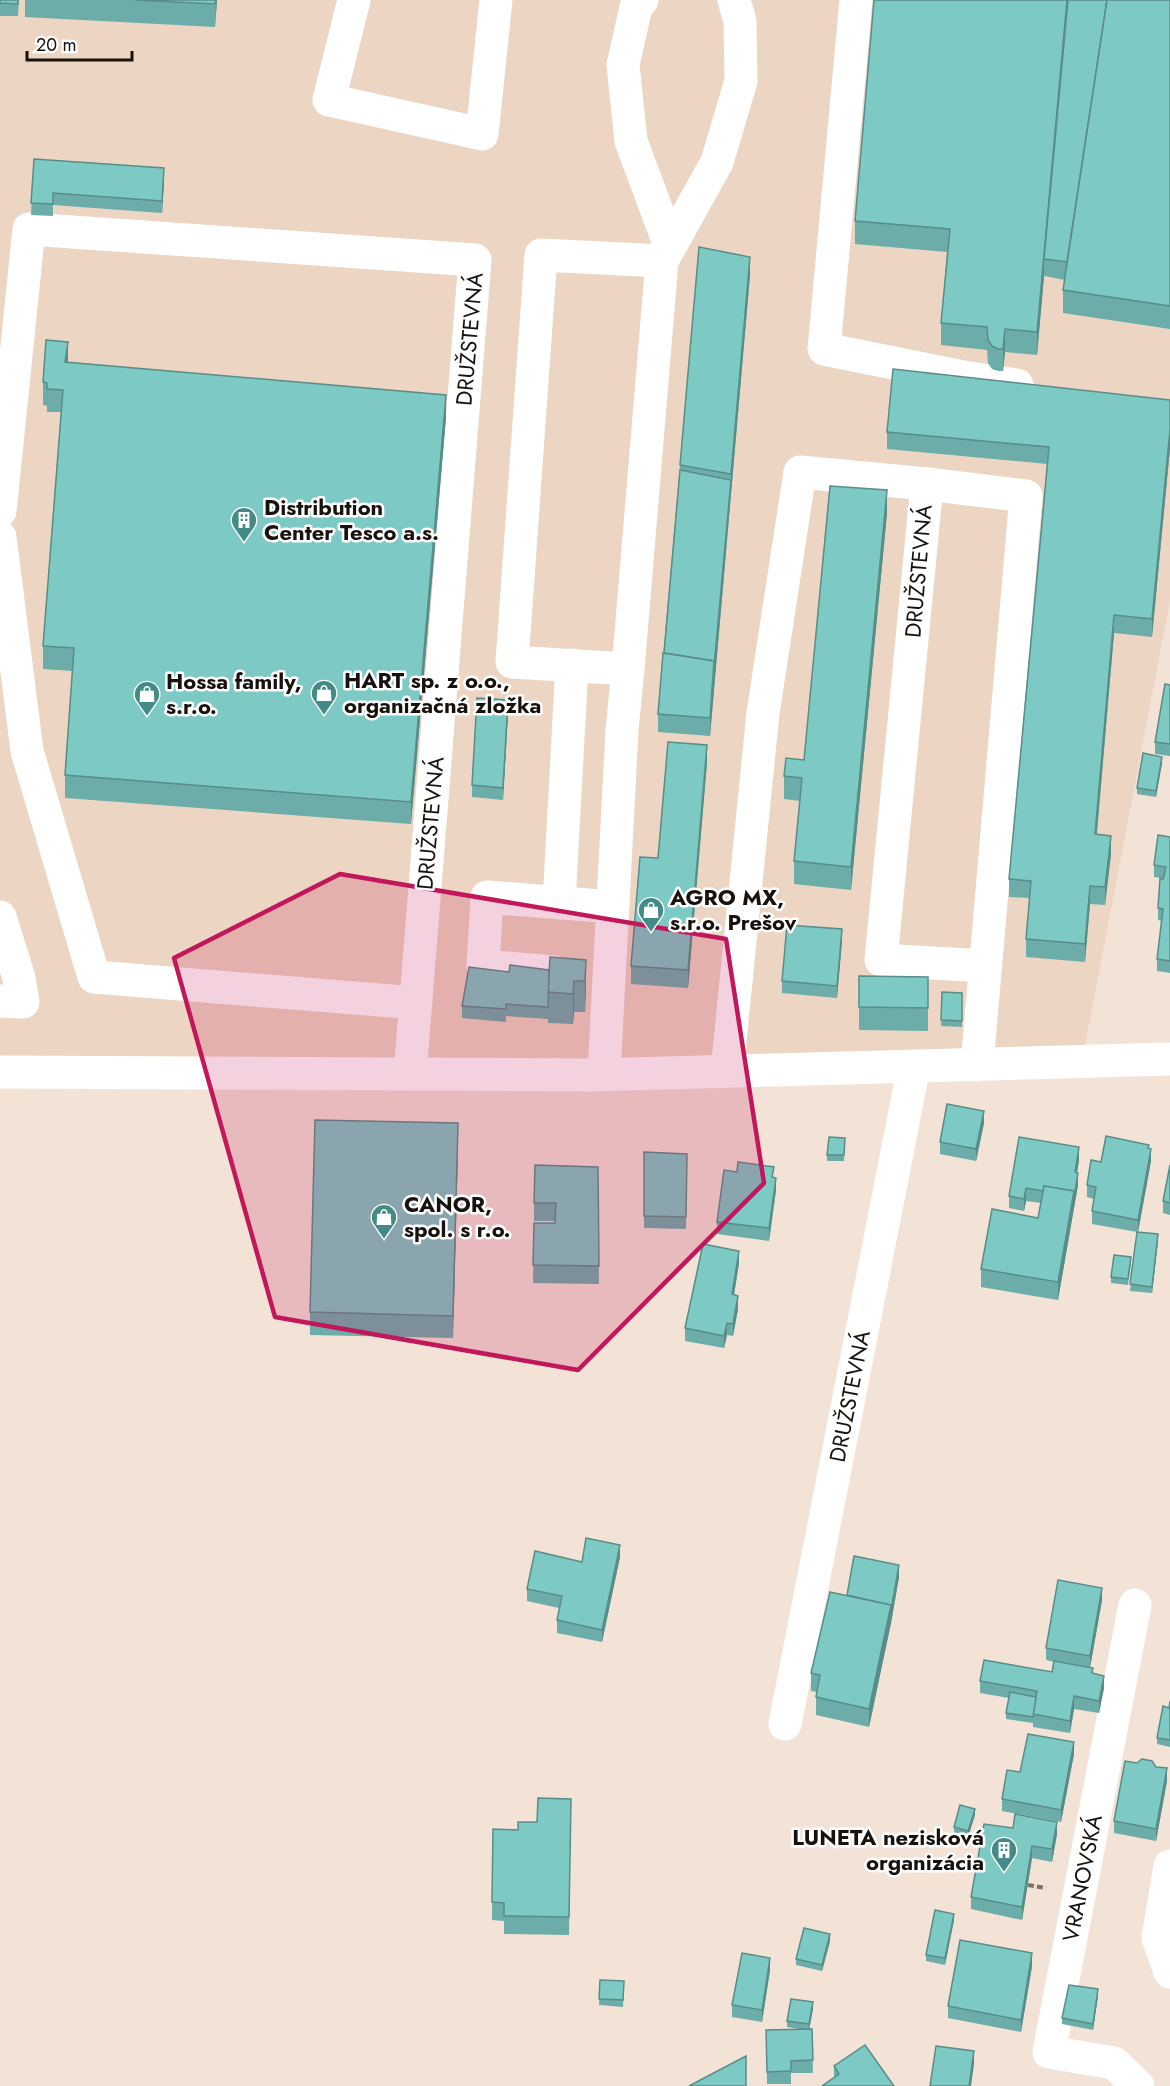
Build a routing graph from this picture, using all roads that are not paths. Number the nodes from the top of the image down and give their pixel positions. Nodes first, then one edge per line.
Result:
1 (354, 0) edge
2 (496, 0) edge
3 (642, 0) edge
4 (734, 0) edge
5 (856, 0) edge
6 (666, 254) junction
7 (1043, 388) edge
8 (927, 484) junction
9 (0, 511) edge
10 (0, 537) edge
11 (572, 665) junction
12 (628, 669) junction
13 (560, 903) junction
14 (613, 908) junction
15 (0, 917) edge
16 (985, 966) junction
17 (609, 977) junction
18 (0, 1001) edge
19 (416, 1003) junction
20 (1170, 1059) edge
21 (976, 1065) junction
22 (914, 1066) junction
23 (727, 1071) junction
24 (0, 1072) edge
25 (410, 1074) junction
26 (604, 1074) junction
27 (1134, 1605) dead end
28 (785, 1724) dead end
29 (1170, 1866) edge
30 (1170, 1972) edge
31 (1138, 2086) edge

1 - 2 street
3 - 6 street
4 - 6 street
5 - 7 street
6 - 11 street
6 - 12 street
8 - 16 street
8 - 16 street, DRUŽSTEVNÁ
8 - 23 street, DRUŽSTEVNÁ
9 - 19 street, DRUŽSTEVNÁ
10 - 19 street
11 - 12 street
11 - 13 street
12 - 14 street
13 - 14 street
13 - 17 street
14 - 17 street
15 - 18 street
16 - 21 street
17 - 26 street
19 - 25 street, DRUŽSTEVNÁ
20 - 21 street
21 - 22 street
22 - 23 street
22 - 28 street, DRUŽSTEVNÁ
23 - 26 street
24 - 25 street
25 - 26 street
27 - 31 street, VRANOVSKÁ
29 - 30 street

